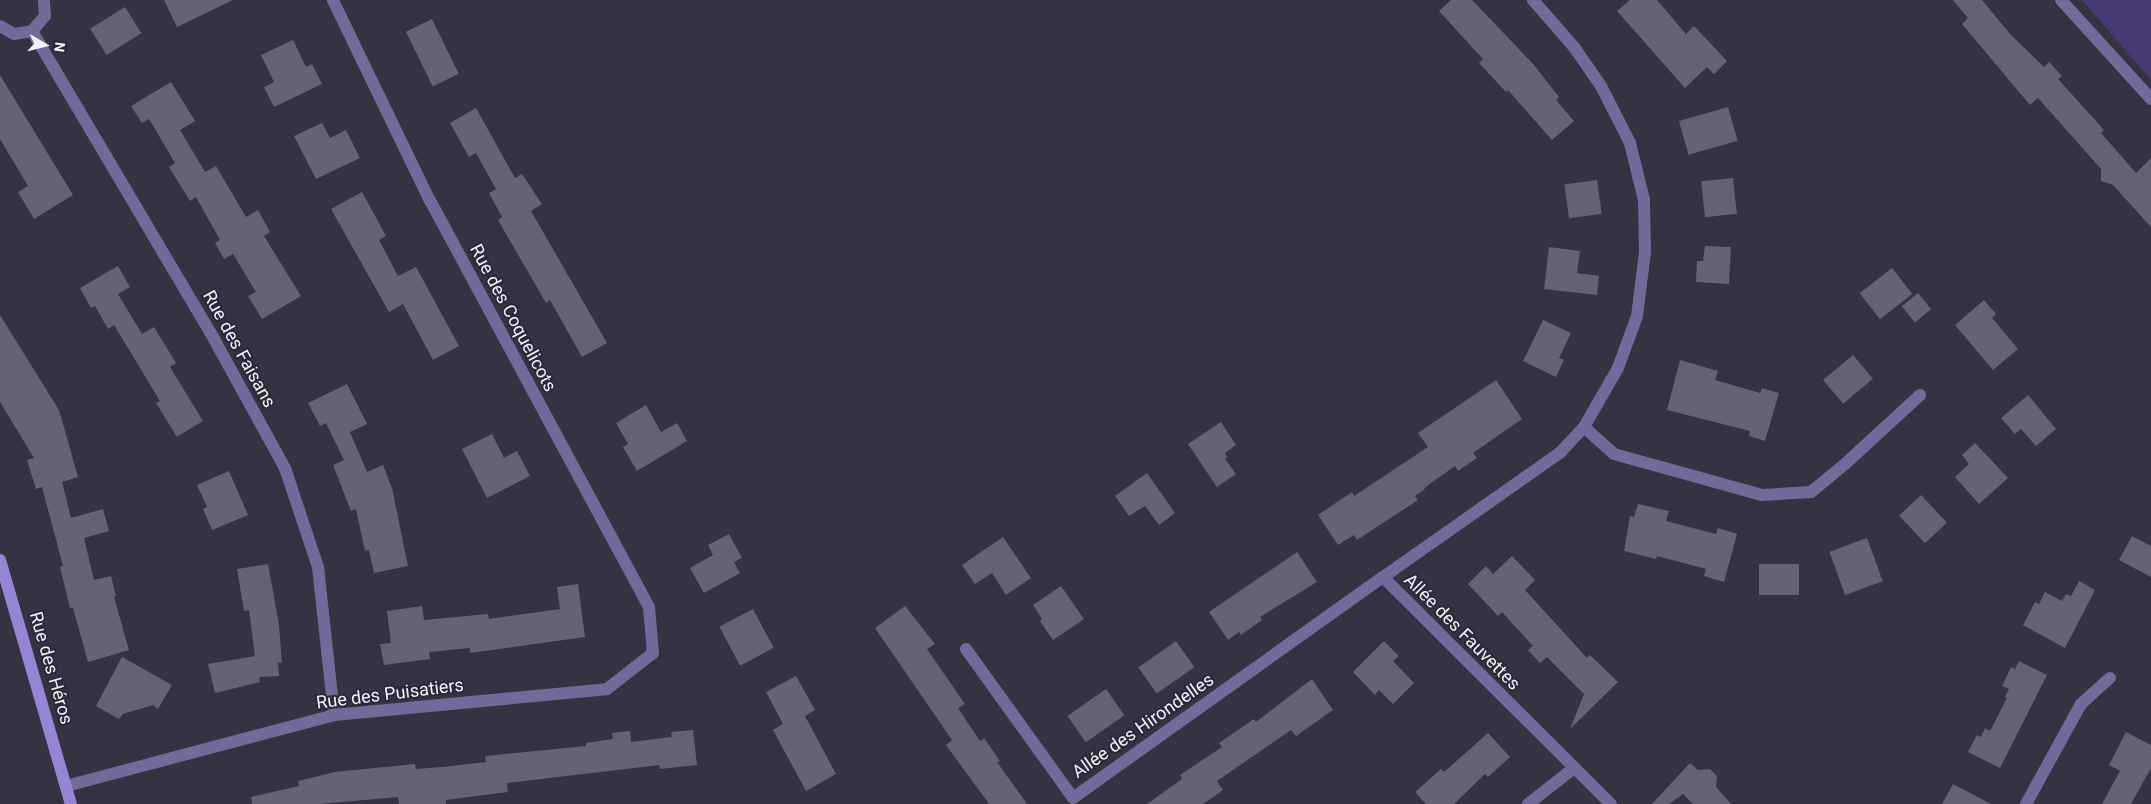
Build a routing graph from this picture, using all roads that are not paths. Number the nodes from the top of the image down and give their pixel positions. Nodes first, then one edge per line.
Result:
1 (44, 0) edge
2 (333, 0) edge
3 (1532, 0) edge
4 (2062, 0) edge
5 (0, 26) edge
6 (32, 31) junction
7 (2151, 99) edge
8 (1920, 395) dead end
9 (1584, 427) junction
10 (0, 560) edge
11 (1383, 577) junction
12 (966, 649) dead end
13 (653, 653) joint
14 (2110, 678) dead end
15 (334, 714) junction
16 (1574, 768) junction
17 (66, 786) junction
18 (71, 804) edge
19 (1528, 804) edge
20 (1611, 804) edge
21 (2026, 804) edge

1 - 6 street
2 - 13 street, Rue des Coquelicots
3 - 9 street, Allée des Fauvettes
4 - 7 street
5 - 6 street
6 - 15 street, Rue des Faisans
8 - 9 street
9 - 11 street, Allée des Fauvettes
10 - 17 street, Rue des Héros
11 - 12 street, Allée des Hirondelles
11 - 16 street, Allée des Fauvettes
13 - 15 street, Rue des Puisatiers
14 - 21 street
15 - 17 street, Rue des Puisatiers
16 - 19 street
16 - 20 street, Allée des Fauvettes
17 - 18 street, Rue des Héros

